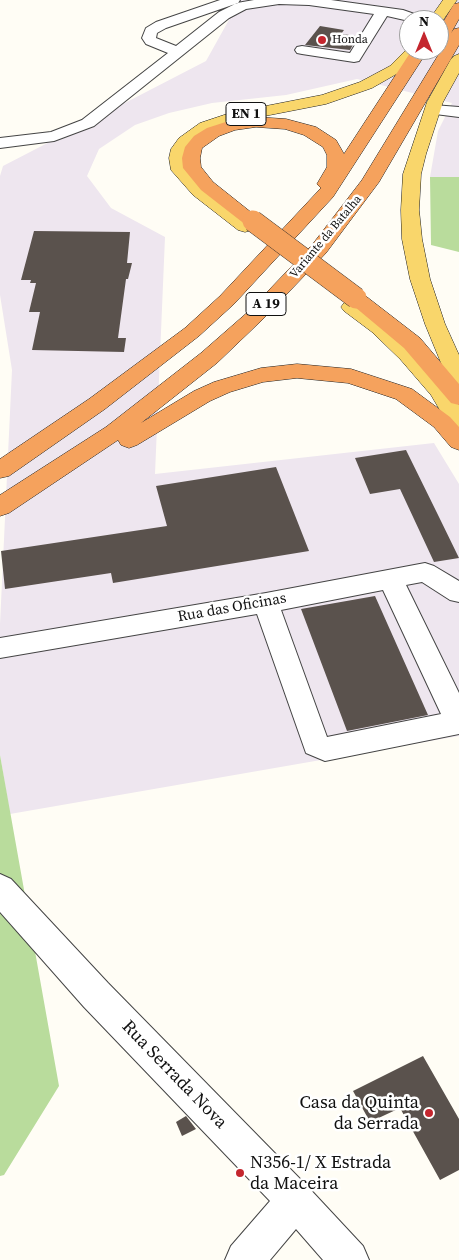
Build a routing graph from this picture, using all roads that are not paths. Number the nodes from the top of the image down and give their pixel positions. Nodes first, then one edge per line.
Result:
1 (234, 0) edge
2 (383, 12) junction
3 (399, 14) edge
4 (459, 32) edge
5 (302, 50) dead end
6 (179, 52) junction
7 (459, 58) edge
8 (404, 60) edge
9 (414, 60) edge
10 (427, 60) edge
11 (434, 106) junction
12 (459, 112) edge
13 (0, 143) edge
14 (307, 216) junction
15 (249, 224) junction
16 (353, 302) junction
17 (459, 380) edge
18 (459, 398) edge
19 (459, 424) edge
20 (139, 433) junction
21 (459, 442) edge
22 (0, 470) edge
23 (0, 487) edge
24 (0, 507) edge
25 (0, 524) edge
26 (390, 578) junction
27 (459, 593) edge
28 (266, 603) junction
29 (0, 648) edge
30 (0, 889) edge
31 (295, 1200) junction
32 (245, 1260) edge
33 (349, 1260) edge

1 - 6 street
2 - 3 street
2 - 5 street
2 - 6 street
4 - 24 highway, Variante da Batalha / A 19
6 - 13 street
7 - 11 main road
8 - 15 main road, EN 1
9 - 14 highway
10 - 23 highway, Variante da Batalha / A 19
11 - 12 street
11 - 17 main road
11 - 20 highway
14 - 15 highway
14 - 22 highway
15 - 16 highway, bridge
16 - 18 highway
16 - 19 main road
20 - 21 highway
20 - 25 highway
26 - 27 street, Rua das Oficinas
26 - 28 street, Rua das Oficinas
26 - 28 street
28 - 29 street, Rua das Oficinas
30 - 31 street, Rua Serrada Nova
31 - 32 street
31 - 33 street, Rua Serrada Nova

